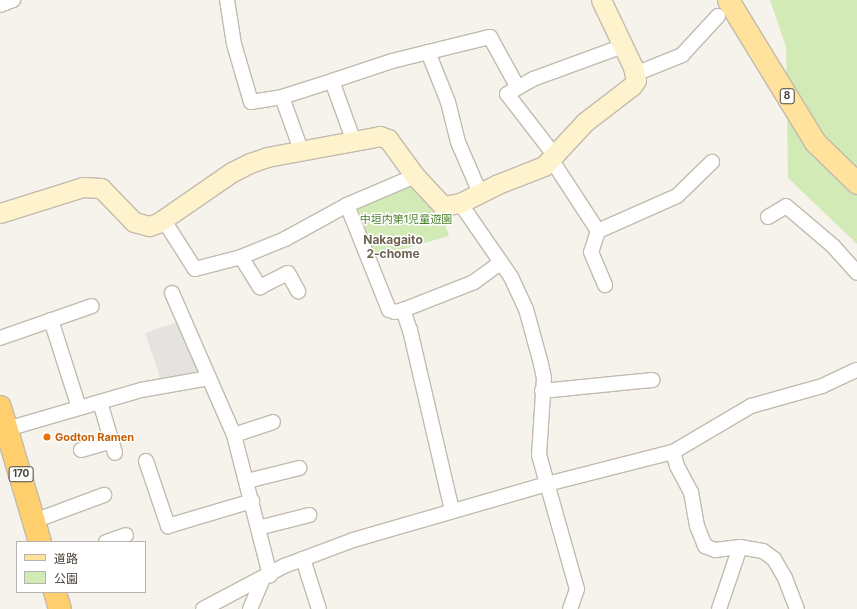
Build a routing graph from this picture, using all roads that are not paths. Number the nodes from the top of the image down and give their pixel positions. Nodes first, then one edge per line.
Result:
1 (13, 0) edge
2 (227, 0) edge
3 (601, 0) edge
4 (0, 5) edge
5 (723, 8) edge
6 (623, 46) junction
7 (428, 52) junction
8 (635, 74) junction
9 (332, 81) junction
10 (517, 86) junction
11 (282, 97) junction
12 (353, 139) junction
13 (301, 150) junction
14 (553, 157) junction
15 (712, 162) dead end
16 (415, 176) junction
17 (857, 183) edge
18 (480, 193) junction
19 (460, 203) junction
20 (347, 205) junction
21 (0, 213) edge
22 (768, 217) dead end
23 (163, 219) junction
24 (598, 231) junction
25 (241, 258) junction
26 (500, 263) junction
27 (857, 273) edge
28 (604, 285) dead end
29 (298, 291) dead end
30 (172, 293) dead end
31 (92, 306) dead end
32 (403, 310) junction
33 (51, 320) junction
34 (0, 338) edge
35 (857, 370) edge
36 (209, 378) junction
37 (652, 380) dead end
38 (542, 391) junction
39 (100, 402) junction
40 (0, 407) edge
41 (79, 408) junction
42 (273, 422) dead end
43 (4, 430) edge
44 (234, 435) junction
45 (81, 450) dead end
46 (673, 452) junction
47 (146, 461) dead end
48 (299, 468) dead end
49 (247, 482) junction
50 (547, 484) junction
51 (104, 495) dead end
52 (252, 501) junction
53 (452, 511) junction
54 (309, 516) dead end
55 (34, 521) junction
56 (258, 528) junction
57 (126, 535) dead end
58 (40, 541) edge
59 (109, 541) edge
60 (740, 547) junction
61 (304, 559) junction
62 (266, 576) junction
63 (55, 593) edge
64 (60, 609) edge
65 (204, 609) edge
66 (250, 609) edge
67 (319, 609) edge
68 (570, 609) edge
69 (719, 609) edge
70 (797, 609) edge

1 - 4 street
2 - 11 street
3 - 6 main road
5 - 8 street
5 - 17 main road, 8
6 - 8 main road
6 - 10 street
7 - 9 street
7 - 10 street
7 - 18 street
8 - 14 main road
9 - 11 street
9 - 12 street
10 - 14 street
11 - 13 street
12 - 13 main road
12 - 16 main road
13 - 23 main road
14 - 18 main road
14 - 24 street
15 - 24 street
16 - 19 main road
16 - 20 street
18 - 19 main road
19 - 26 street
20 - 25 street
20 - 32 street
21 - 23 main road
22 - 27 street
23 - 25 street
24 - 28 street
25 - 29 street
26 - 32 street
26 - 38 street
30 - 36 street
31 - 33 street
32 - 53 street
33 - 34 street
33 - 41 street
35 - 46 street
36 - 39 street
36 - 44 street
37 - 38 street
38 - 50 street
39 - 41 street
39 - 45 street
40 - 43 highway, 170
41 - 43 street
42 - 44 street
43 - 55 highway, 170
44 - 49 street
46 - 50 street
46 - 60 street
47 - 52 street
48 - 49 street
49 - 52 street
50 - 53 street
50 - 68 street
51 - 55 street
52 - 56 street
53 - 61 street
54 - 56 street
55 - 58 highway, 170
56 - 62 street
57 - 59 street
60 - 69 street
60 - 70 street
61 - 62 street
61 - 67 street
62 - 65 street
62 - 66 street
63 - 64 highway

